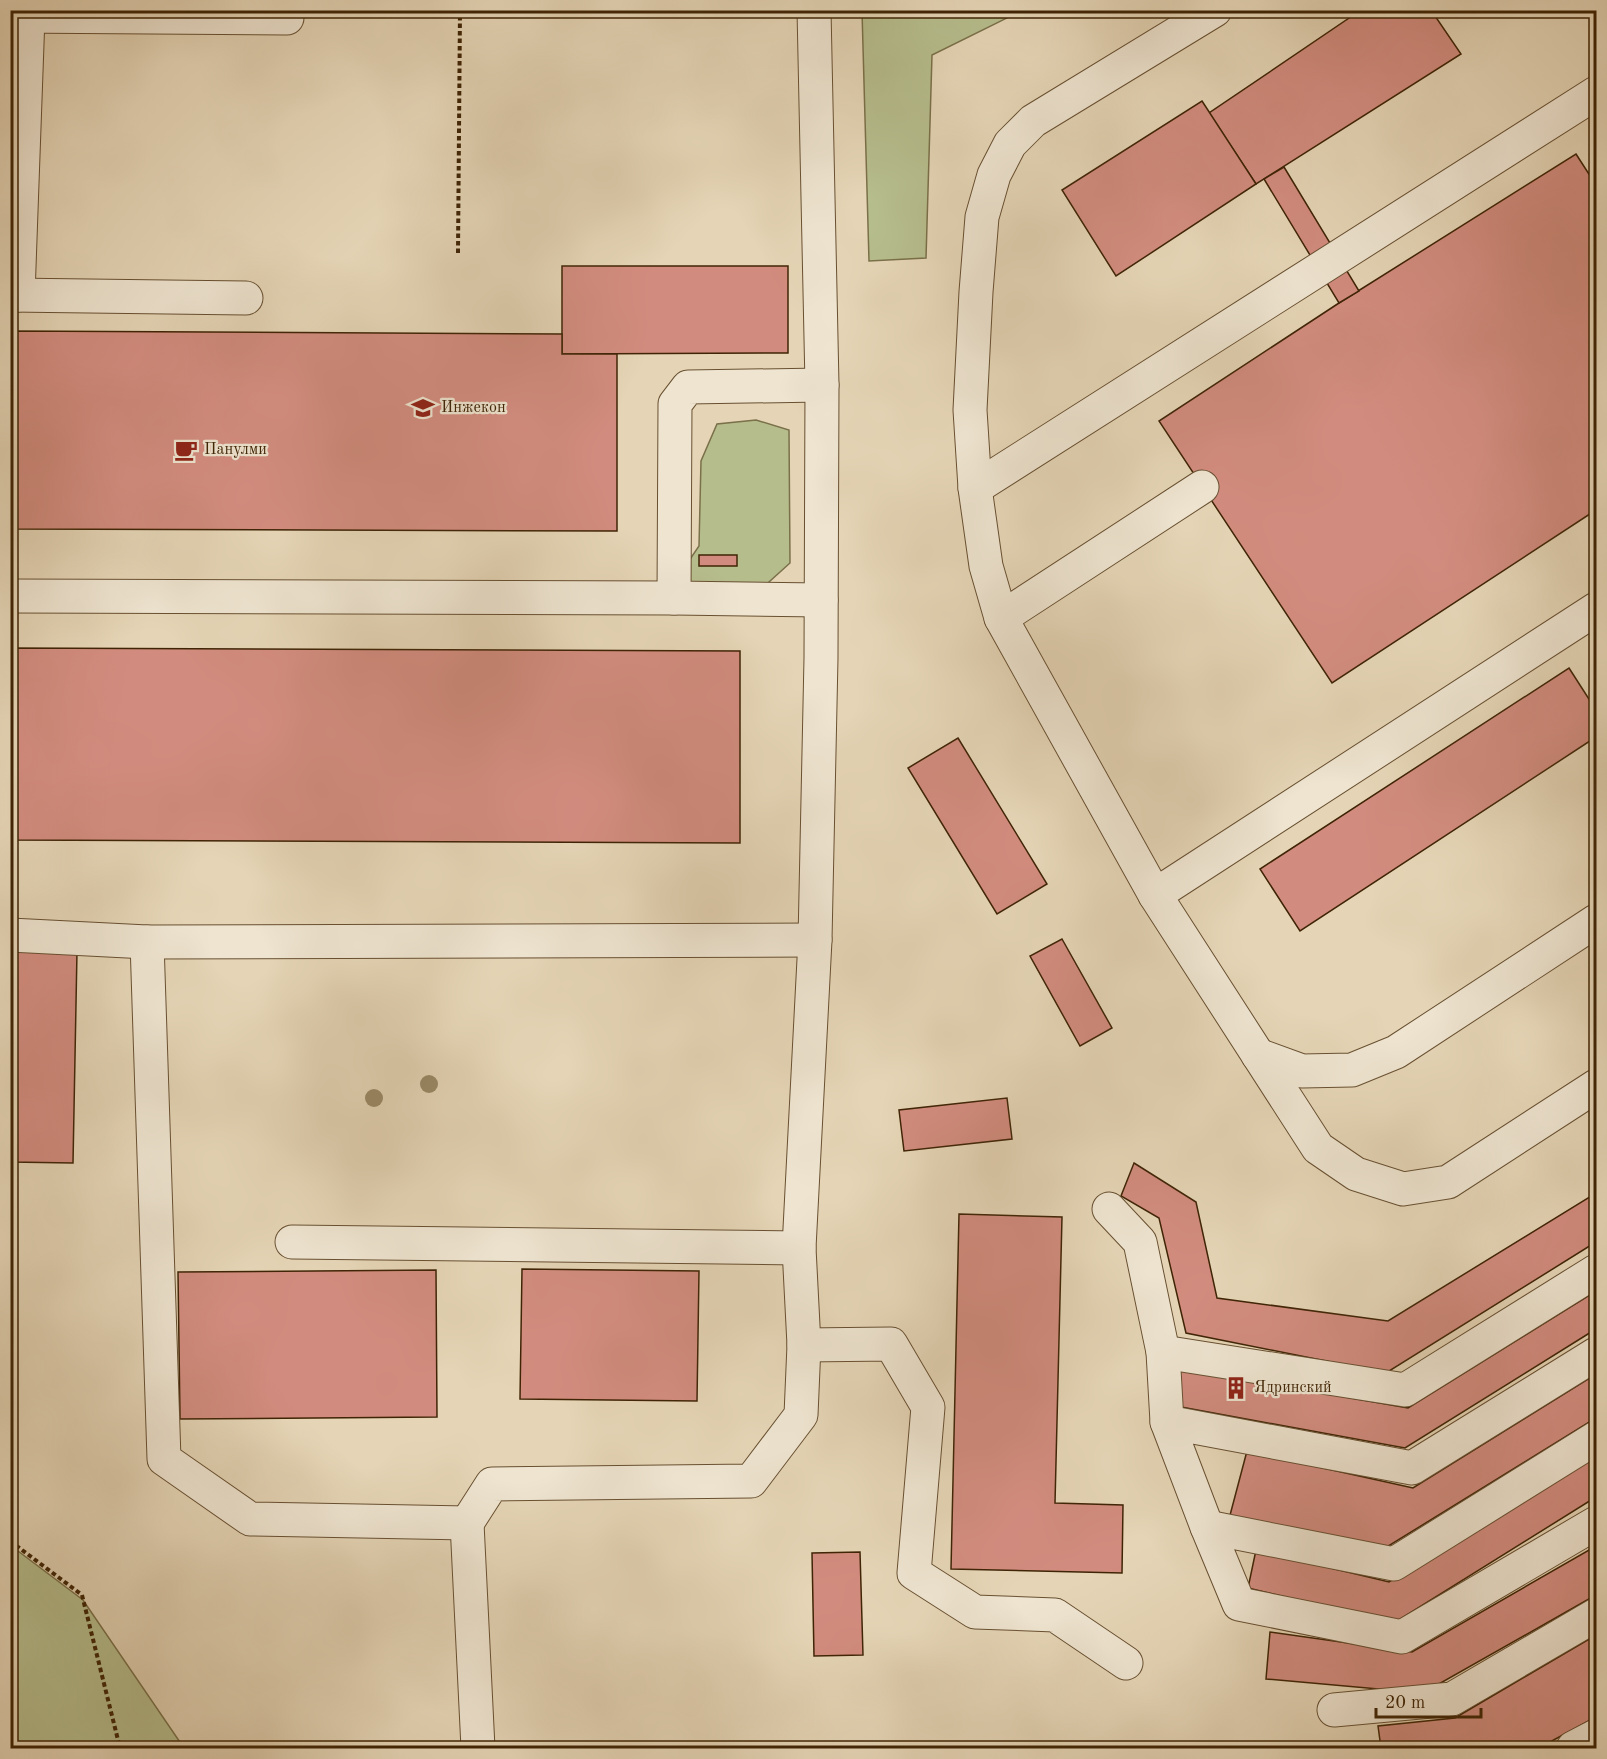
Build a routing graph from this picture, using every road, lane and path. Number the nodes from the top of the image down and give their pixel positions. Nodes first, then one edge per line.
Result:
1 (287, 10) edge
2 (460, 10) edge
3 (814, 10) edge
4 (1215, 10) edge
5 (19, 16) edge
6 (1596, 93) edge
7 (458, 253) dead end
8 (14, 295) edge
9 (246, 298) dead end
10 (822, 385) junction
11 (1202, 487) dead end
12 (975, 488) junction
13 (10, 596) edge
14 (674, 598) junction
15 (821, 600) junction
16 (1596, 609) edge
17 (1001, 618) junction
18 (1155, 895) junction
19 (1596, 921) edge
20 (10, 935) edge
21 (815, 940) junction
22 (147, 942) junction
23 (1258, 1055) junction
24 (1596, 1086) edge
25 (1109, 1209) dead end
26 (292, 1242) dead end
27 (799, 1248) junction
28 (1596, 1271) edge
29 (804, 1345) junction
30 (1163, 1352) junction
31 (1596, 1354) edge
32 (1167, 1422) junction
33 (1596, 1438) edge
34 (467, 1522) junction
35 (1596, 1523) edge
36 (1208, 1527) junction
37 (10, 1541) edge
38 (1596, 1615) edge
39 (1126, 1663) dead end
40 (1334, 1710) dead end
41 (1596, 1736) edge
42 (120, 1749) edge
43 (478, 1749) edge
44 (1573, 1749) edge

1 - 5 lane
2 - 7 path
3 - 10 lane
4 - 12 lane
5 - 8 lane
6 - 12 lane
8 - 9 lane
10 - 14 lane
10 - 15 lane
11 - 17 lane
12 - 17 lane
13 - 14 lane
14 - 15 lane
15 - 21 lane
16 - 18 lane
17 - 18 lane
18 - 23 lane
19 - 23 lane
20 - 22 lane
21 - 22 lane
21 - 27 lane
22 - 34 lane
23 - 24 lane
25 - 30 lane
26 - 27 lane
27 - 29 lane
28 - 30 lane
29 - 34 lane
29 - 39 lane
30 - 32 lane
31 - 32 lane
32 - 36 lane
33 - 36 lane
34 - 43 lane
35 - 36 lane
37 - 42 path
38 - 40 lane
41 - 44 lane

